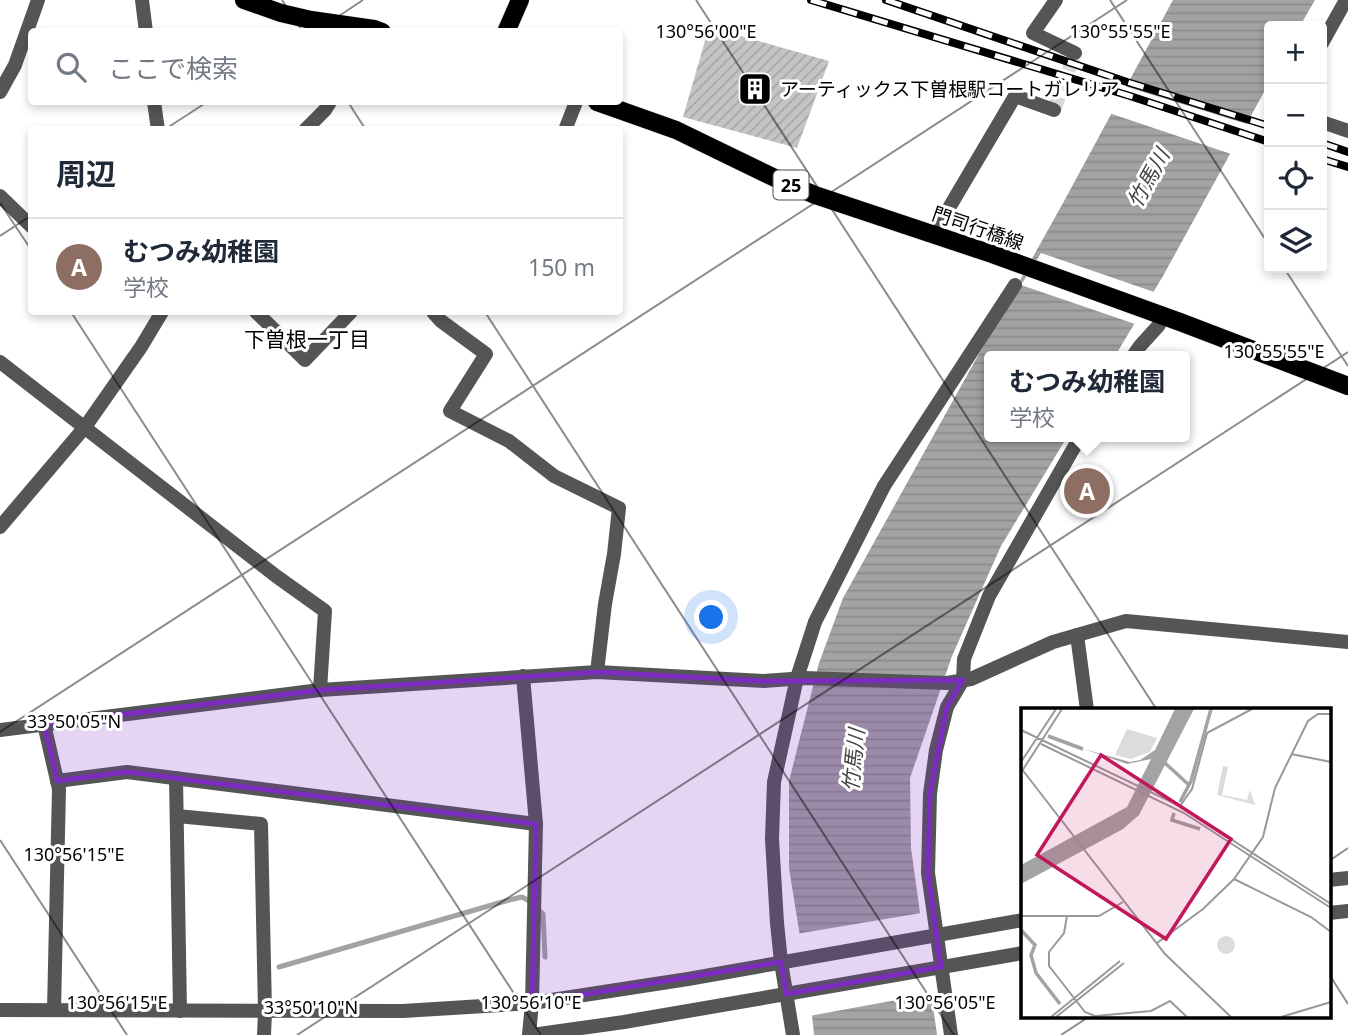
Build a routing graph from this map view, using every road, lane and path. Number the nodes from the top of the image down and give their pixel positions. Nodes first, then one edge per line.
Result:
1 (38, 0) edge
2 (142, 0) edge
3 (244, 0) edge
4 (520, 0) edge
5 (1056, 0) edge
6 (1346, 0) edge
7 (28, 28) edge
8 (28, 28) edge
9 (146, 28) edge
10 (358, 28) edge
11 (508, 28) edge
12 (1327, 34) edge
13 (1075, 54) dead end
14 (0, 92) edge
15 (154, 105) edge
16 (328, 105) edge
17 (575, 105) edge
18 (605, 105) edge
19 (1054, 110) dead end
20 (1327, 124) edge
21 (157, 126) edge
22 (309, 126) edge
23 (567, 126) edge
24 (1348, 131) edge
25 (0, 195) edge
26 (28, 223) edge
27 (933, 235) junction
28 (1014, 285) dead end
29 (160, 315) edge
30 (259, 315) edge
31 (348, 315) edge
32 (436, 315) edge
33 (1158, 325) dead end
34 (1136, 351) edge
35 (0, 362) edge
36 (1348, 386) edge
37 (85, 428) junction
38 (1077, 442) edge
39 (0, 527) edge
40 (1077, 635) junction
41 (1348, 642) edge
42 (597, 672) junction
43 (523, 676) junction
44 (801, 678) junction
45 (963, 680) junction
46 (320, 690) junction
47 (1087, 708) edge
48 (44, 724) junction
49 (0, 730) edge
50 (176, 778) junction
51 (57, 781) junction
52 (177, 816) junction
53 (536, 824) junction
54 (1348, 878) edge
55 (1330, 880) edge
56 (1348, 911) edge
57 (1330, 913) edge
58 (1021, 920) edge
59 (933, 935) junction
60 (1021, 953) edge
61 (785, 961) junction
62 (938, 967) junction
63 (790, 994) junction
64 (532, 1003) junction
65 (0, 1010) edge
66 (54, 1010) junction
67 (180, 1011) junction
68 (265, 1012) junction
69 (264, 1035) edge
70 (530, 1035) edge
71 (793, 1035) edge
72 (951, 1035) edge

1 - 7 street
2 - 9 street
3 - 10 main road
4 - 11 main road
5 - 13 street
6 - 12 street
8 - 14 street
15 - 21 street
16 - 22 street
17 - 23 street
18 - 27 main road, 門司行橋線 / 25
19 - 27 street
20 - 24 street
25 - 26 street
27 - 36 main road, 門司行橋線 / 25
28 - 44 street
29 - 37 street
30 - 31 street
32 - 42 street
33 - 34 street
35 - 37 street
37 - 39 street
37 - 46 street
38 - 45 street
40 - 41 street
40 - 45 street
40 - 47 street
42 - 43 street
42 - 44 street
43 - 46 street
43 - 53 street
44 - 45 street
44 - 61 street
45 - 59 street
46 - 48 street
48 - 49 street
48 - 51 street
50 - 51 street
50 - 52 street
50 - 53 street
51 - 66 street
52 - 67 street
52 - 68 street
53 - 64 street
54 - 55 street
56 - 57 street
58 - 59 street
59 - 61 street
59 - 62 street
60 - 62 street
61 - 63 street
61 - 64 street
62 - 63 street
62 - 72 street
63 - 70 street
63 - 71 street
64 - 68 street
64 - 70 street
65 - 66 street
66 - 67 street
67 - 68 street
68 - 69 street

